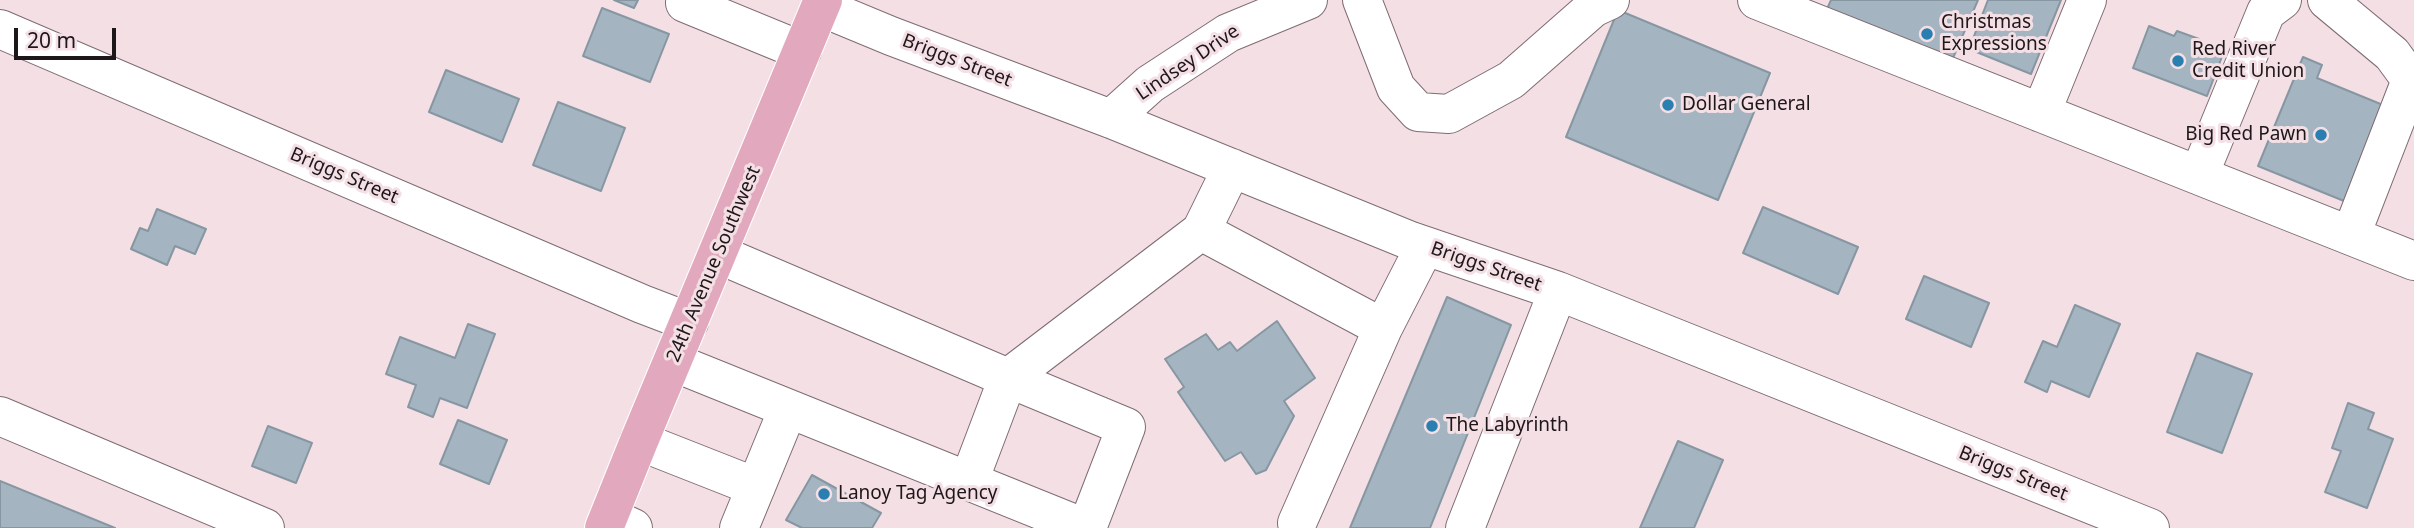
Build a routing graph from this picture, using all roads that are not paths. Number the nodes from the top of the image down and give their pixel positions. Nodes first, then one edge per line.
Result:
1 (3, 0) edge
2 (686, 0) edge
3 (1308, 0) edge
4 (1362, 0) edge
5 (1609, 0) edge
6 (1757, 0) edge
7 (2087, 0) edge
8 (2282, 0) edge
9 (2327, 0) edge
10 (822, 3) edge
11 (0, 8) edge
12 (0, 29) edge
13 (802, 51) junction
14 (2041, 113) junction
15 (1111, 119) junction
16 (1232, 168) junction
17 (2199, 175) junction
18 (1201, 231) junction
19 (2351, 235) junction
20 (1424, 246) junction
21 (718, 254) junction
22 (2414, 261) edge
23 (1558, 291) junction
24 (689, 322) junction
25 (1383, 328) junction
26 (673, 362) junction
27 (1008, 378) junction
28 (788, 409) junction
29 (0, 416) edge
30 (639, 441) junction
31 (969, 481) junction
32 (756, 487) junction
33 (1297, 523) dead end
34 (615, 524) edge
35 (265, 528) edge
36 (739, 528) edge
37 (1086, 528) edge
38 (1465, 528) edge
39 (2150, 528) edge

1 - 11 street
2 - 13 street
3 - 15 street, Lindsey Drive
4 - 5 street
6 - 14 street
7 - 14 street
8 - 17 street
9 - 19 street
10 - 13 main road, 24th Avenue Southwest
10 - 15 street, Briggs Street
12 - 24 street, Briggs Street
13 - 21 main road, 24th Avenue Southwest
14 - 17 street
15 - 16 street, Briggs Street
16 - 18 street
16 - 20 street, Briggs Street
17 - 19 street
18 - 25 street
18 - 27 street
19 - 22 street
20 - 23 street, Briggs Street
20 - 25 street
21 - 24 main road, 24th Avenue Southwest
21 - 27 street
23 - 38 street
23 - 39 street, Briggs Street
24 - 26 main road, 24th Avenue Southwest
25 - 33 street
26 - 28 street
26 - 30 main road, 24th Avenue Southwest
27 - 31 street
27 - 37 street
28 - 31 street
28 - 32 street
29 - 35 street
30 - 32 street
30 - 34 main road, 24th Avenue Southwest
31 - 37 street
32 - 36 street

